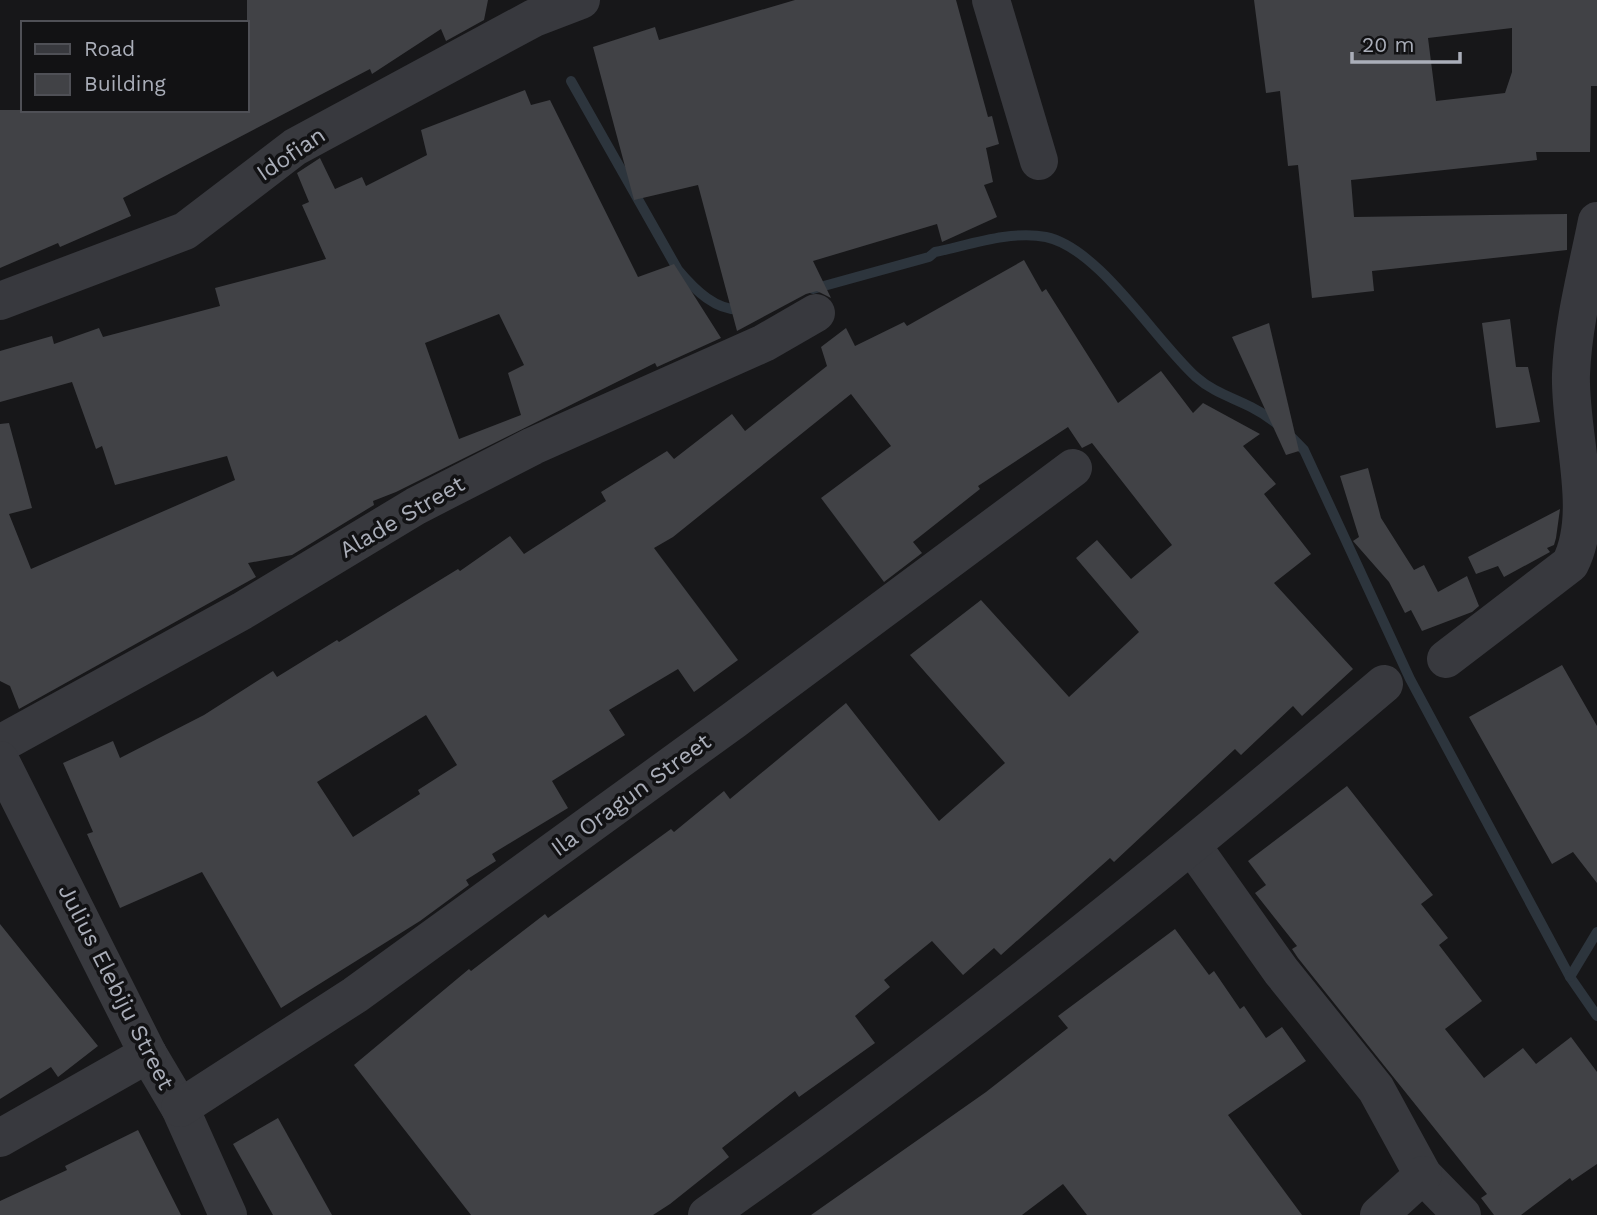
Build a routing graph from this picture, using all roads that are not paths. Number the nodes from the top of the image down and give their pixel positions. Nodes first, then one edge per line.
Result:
1 (581, 0) edge
2 (991, 0) edge
3 (1039, 161) dead end
4 (1597, 221) edge
5 (0, 301) edge
6 (816, 313) dead end
7 (1073, 468) dead end
8 (1446, 659) dead end
9 (1384, 684) dead end
10 (0, 744) edge
11 (0, 760) edge
12 (1193, 847) junction
13 (148, 1054) junction
14 (180, 1108) junction
15 (0, 1138) edge
16 (1423, 1175) junction
17 (228, 1215) edge
18 (706, 1215) edge
19 (1379, 1215) edge
20 (1462, 1215) edge

1 - 5 street, Idofian
2 - 3 street
4 - 8 street
6 - 10 street, Alade Street
7 - 14 street, Ila Oragun Street
9 - 12 street
11 - 13 street, Julius Elebiju Street
12 - 16 street
12 - 18 street
13 - 14 street, Julius Elebiju Street
13 - 15 street
14 - 17 street, Julius Elebiju Street
16 - 19 street
16 - 20 street

